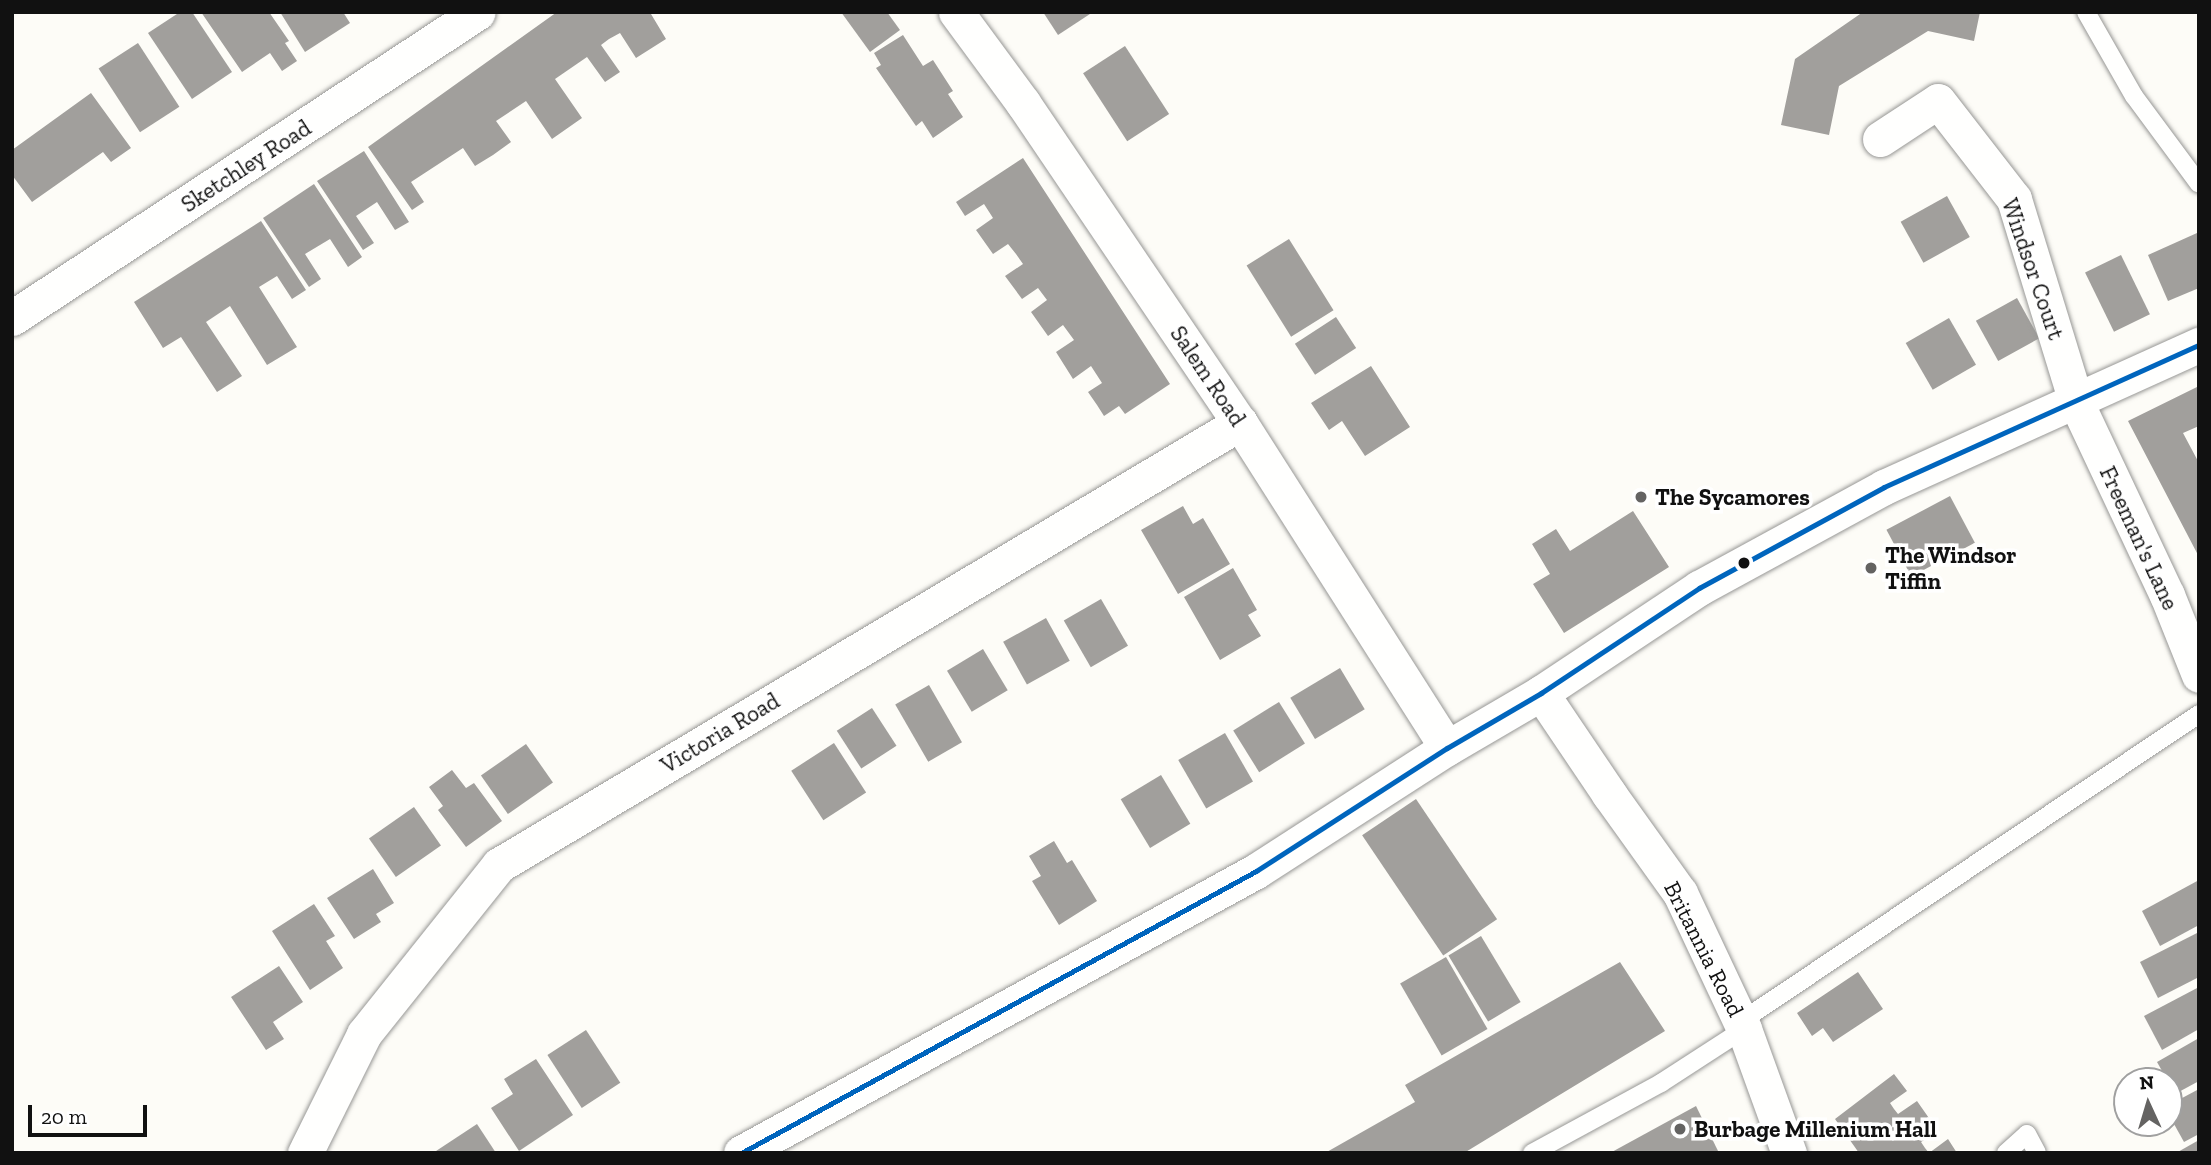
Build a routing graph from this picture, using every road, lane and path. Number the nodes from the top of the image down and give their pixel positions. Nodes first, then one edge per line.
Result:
1 (478, 12) edge
2 (956, 12) edge
3 (2086, 12) edge
4 (1880, 139) dead end
5 (2199, 184) edge
6 (12, 318) edge
7 (2199, 345) edge
8 (2076, 402) junction
9 (1240, 423) junction
10 (2199, 675) edge
11 (1541, 693) junction
12 (2199, 715) edge
13 (1447, 748) junction
14 (1742, 1026) junction
15 (304, 1153) edge
16 (741, 1153) edge
17 (1532, 1153) edge
18 (1789, 1153) edge
19 (2006, 1153) edge
20 (2037, 1153) edge

1 - 6 street, Sketchley Road
2 - 9 street, Salem Road
3 - 5 lane
4 - 8 street, Windsor Court
7 - 8 street
8 - 10 street, Freeman's Lane
8 - 11 street
9 - 13 street, Salem Road
9 - 15 street, Victoria Road
11 - 13 street
11 - 14 street, Britannia Road
12 - 14 lane
13 - 16 street
14 - 17 lane
14 - 18 street, Britannia Road
19 - 20 lane

